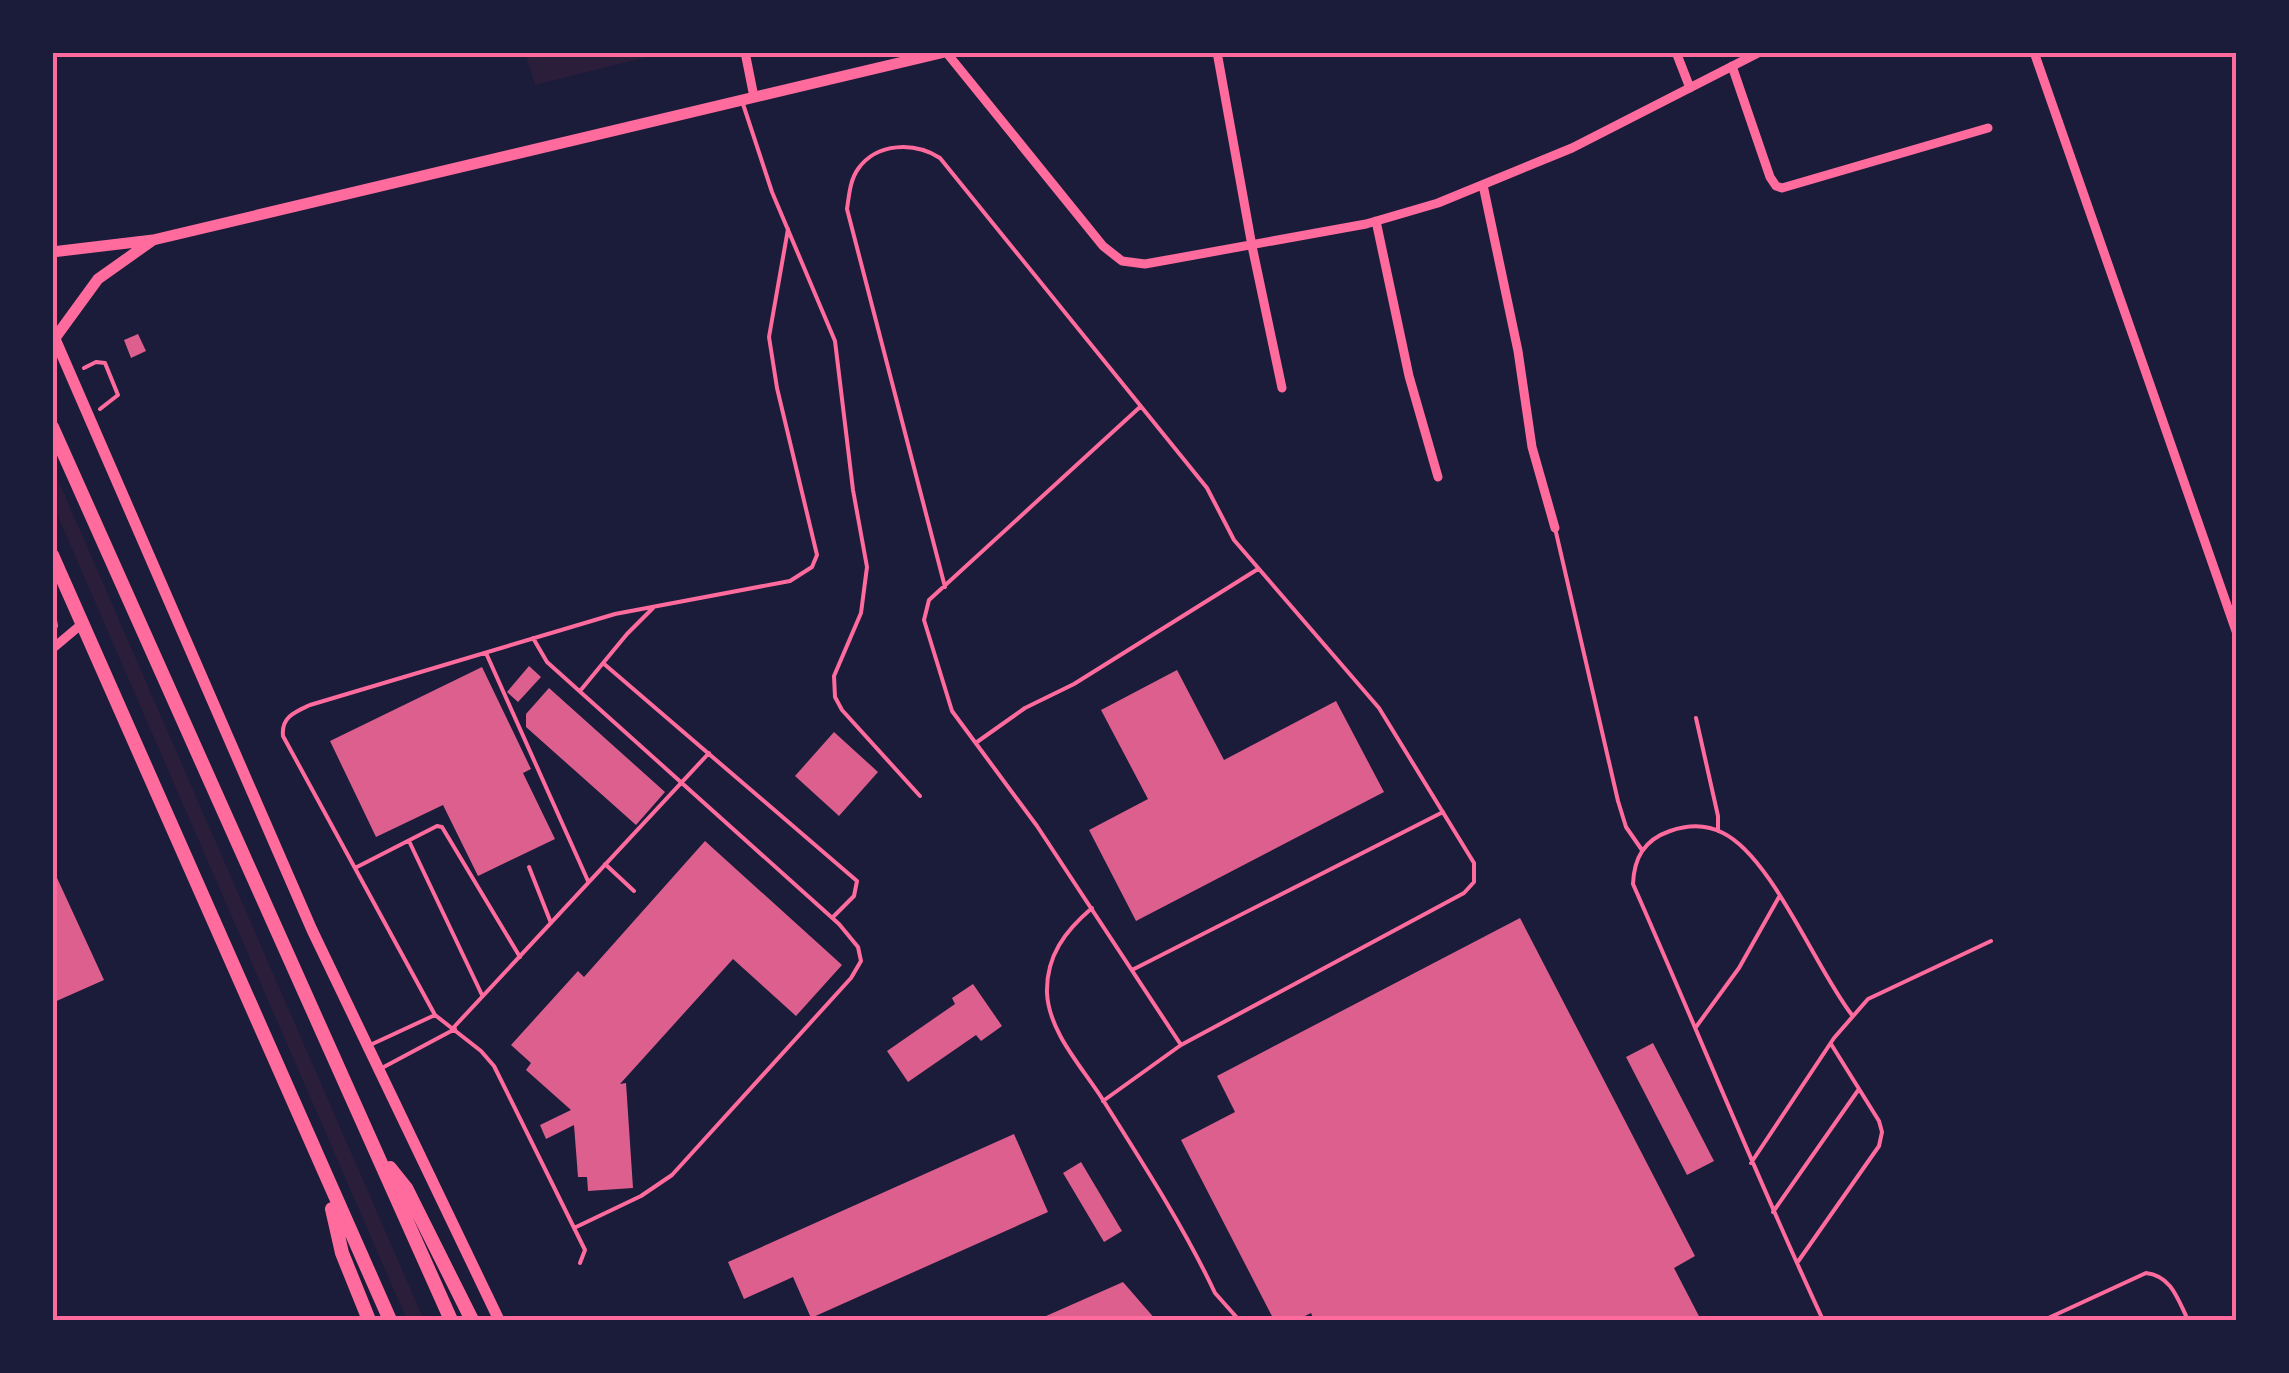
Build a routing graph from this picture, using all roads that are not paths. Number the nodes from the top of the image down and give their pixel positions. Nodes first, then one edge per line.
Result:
1 (745, 52) edge
2 (946, 52) edge
3 (1217, 52) edge
4 (1676, 52) edge
5 (1760, 52) edge
6 (2034, 52) edge
7 (1732, 66) junction
8 (1690, 88) junction
9 (748, 98) junction
10 (1988, 128) dead end
11 (1483, 185) junction
12 (1376, 221) junction
13 (788, 229) junction
14 (153, 240) junction
15 (1252, 246) junction
16 (52, 252) edge
17 (54, 335) edge
18 (1282, 388) dead end
19 (1140, 407) junction
20 (52, 427) edge
21 (1438, 477) dead end
22 (1554, 528) joint
23 (52, 555) edge
24 (1258, 568) junction
25 (945, 587) junction
26 (653, 608) junction
27 (83, 623) junction
28 (2236, 631) edge
29 (533, 638) junction
30 (54, 648) edge
31 (486, 652) junction
32 (604, 662) junction
33 (580, 692) junction
34 (1696, 718) dead end
35 (976, 743) junction
36 (710, 753) junction
37 (682, 784) junction
38 (920, 796) dead end
39 (1443, 812) junction
40 (1718, 831) junction
41 (408, 841) junction
42 (1642, 850) junction
43 (606, 864) junction
44 (529, 867) dead end
45 (355, 868) junction
46 (588, 882) junction
47 (634, 891) dead end
48 (1779, 897) junction
49 (1092, 908) junction
50 (832, 918) junction
51 (551, 922) junction
52 (1991, 941) dead end
53 (520, 956) junction
54 (1132, 970) junction
55 (483, 997) junction
56 (435, 1015) junction
57 (1852, 1016) junction
58 (1696, 1027) junction
59 (454, 1028) junction
60 (1830, 1044) junction
61 (1181, 1045) junction
62 (368, 1046) junction
63 (380, 1069) junction
64 (1859, 1089) junction
65 (1104, 1101) junction
66 (379, 1154) junction
67 (1751, 1164) junction
68 (324, 1174) junction
69 (1773, 1212) junction
70 (574, 1228) junction
71 (580, 1263) dead end
72 (1797, 1263) junction
73 (369, 1320) edge
74 (390, 1320) edge
75 (451, 1320) edge
76 (472, 1320) edge
77 (499, 1320) edge
78 (1239, 1320) edge
79 (1824, 1320) edge
80 (2044, 1320) edge
81 (2188, 1320) edge

1 - 9 street
2 - 9 street
2 - 15 street
3 - 15 street
4 - 8 street
5 - 7 street
6 - 28 street
7 - 8 street
7 - 10 street
8 - 11 street
9 - 13 lane
9 - 14 street
11 - 12 street
11 - 22 street
12 - 15 street
12 - 21 street
13 - 26 lane
13 - 38 lane
14 - 16 street
14 - 17 street
15 - 18 street
17 - 62 street
19 - 24 lane
19 - 25 lane
19 - 25 lane
20 - 66 highway
22 - 42 lane
23 - 27 highway
24 - 35 lane
24 - 39 lane
25 - 35 lane
26 - 29 lane
26 - 32 lane
27 - 30 street
27 - 68 highway
29 - 31 lane
29 - 33 lane
31 - 45 lane
31 - 46 lane
32 - 33 lane
32 - 36 lane
33 - 37 lane
34 - 40 lane
35 - 49 lane
36 - 37 lane
36 - 50 lane
37 - 43 lane
37 - 50 lane
39 - 54 lane
39 - 61 lane
40 - 42 lane
40 - 48 lane
41 - 45 lane
41 - 53 lane
41 - 55 lane
42 - 58 lane
43 - 46 lane
43 - 47 lane
44 - 51 lane
45 - 56 lane
46 - 51 lane
48 - 57 lane
48 - 58 lane
49 - 54 lane
49 - 65 lane
50 - 70 lane
51 - 53 lane
52 - 57 lane
53 - 55 lane
54 - 61 lane
55 - 59 lane
56 - 59 lane
56 - 62 lane
57 - 60 lane
58 - 67 lane
59 - 63 lane
59 - 70 lane
60 - 64 lane
60 - 67 lane
61 - 65 lane
62 - 63 street
63 - 77 street
64 - 69 lane
64 - 72 lane
65 - 78 lane
66 - 75 highway
66 - 76 highway
67 - 69 lane
68 - 73 highway
68 - 74 highway
69 - 72 lane
70 - 71 lane
72 - 79 lane
80 - 81 lane

